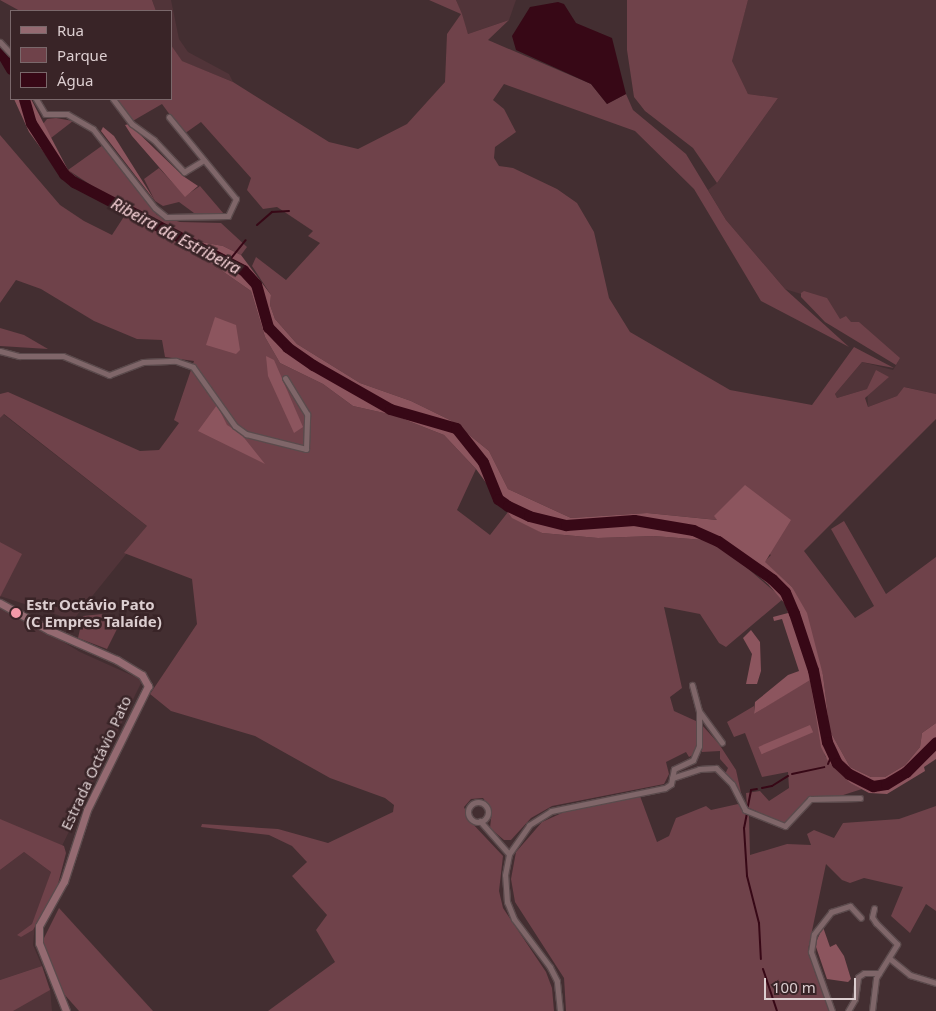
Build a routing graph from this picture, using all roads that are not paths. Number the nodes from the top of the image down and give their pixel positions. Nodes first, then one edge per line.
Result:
1 (0, 42) edge
2 (10, 53) edge
3 (37, 100) edge
4 (113, 100) edge
5 (169, 117) dead end
6 (204, 160) junction
7 (0, 351) edge
8 (285, 378) dead end
9 (0, 603) edge
10 (692, 685) dead end
11 (699, 711) junction
12 (722, 743) dead end
13 (672, 778) junction
14 (860, 798) dead end
15 (480, 822) junction
16 (509, 854) junction
17 (874, 908) dead end
18 (861, 918) dead end
19 (889, 958) junction
20 (880, 973) junction
21 (936, 983) edge
22 (66, 1011) edge
23 (560, 1011) edge
24 (832, 1011) edge
25 (848, 1011) edge
26 (872, 1011) edge

1 - 2 street
3 - 6 street
4 - 6 street
5 - 6 street
7 - 8 street
9 - 22 street, Estrada Octávio Pato
10 - 11 street
11 - 12 street
11 - 13 street
13 - 14 street
13 - 16 street
15 - 15 street
15 - 16 street
16 - 23 street
17 - 19 street
18 - 24 street
19 - 20 street
19 - 21 street
20 - 25 street
20 - 26 street

